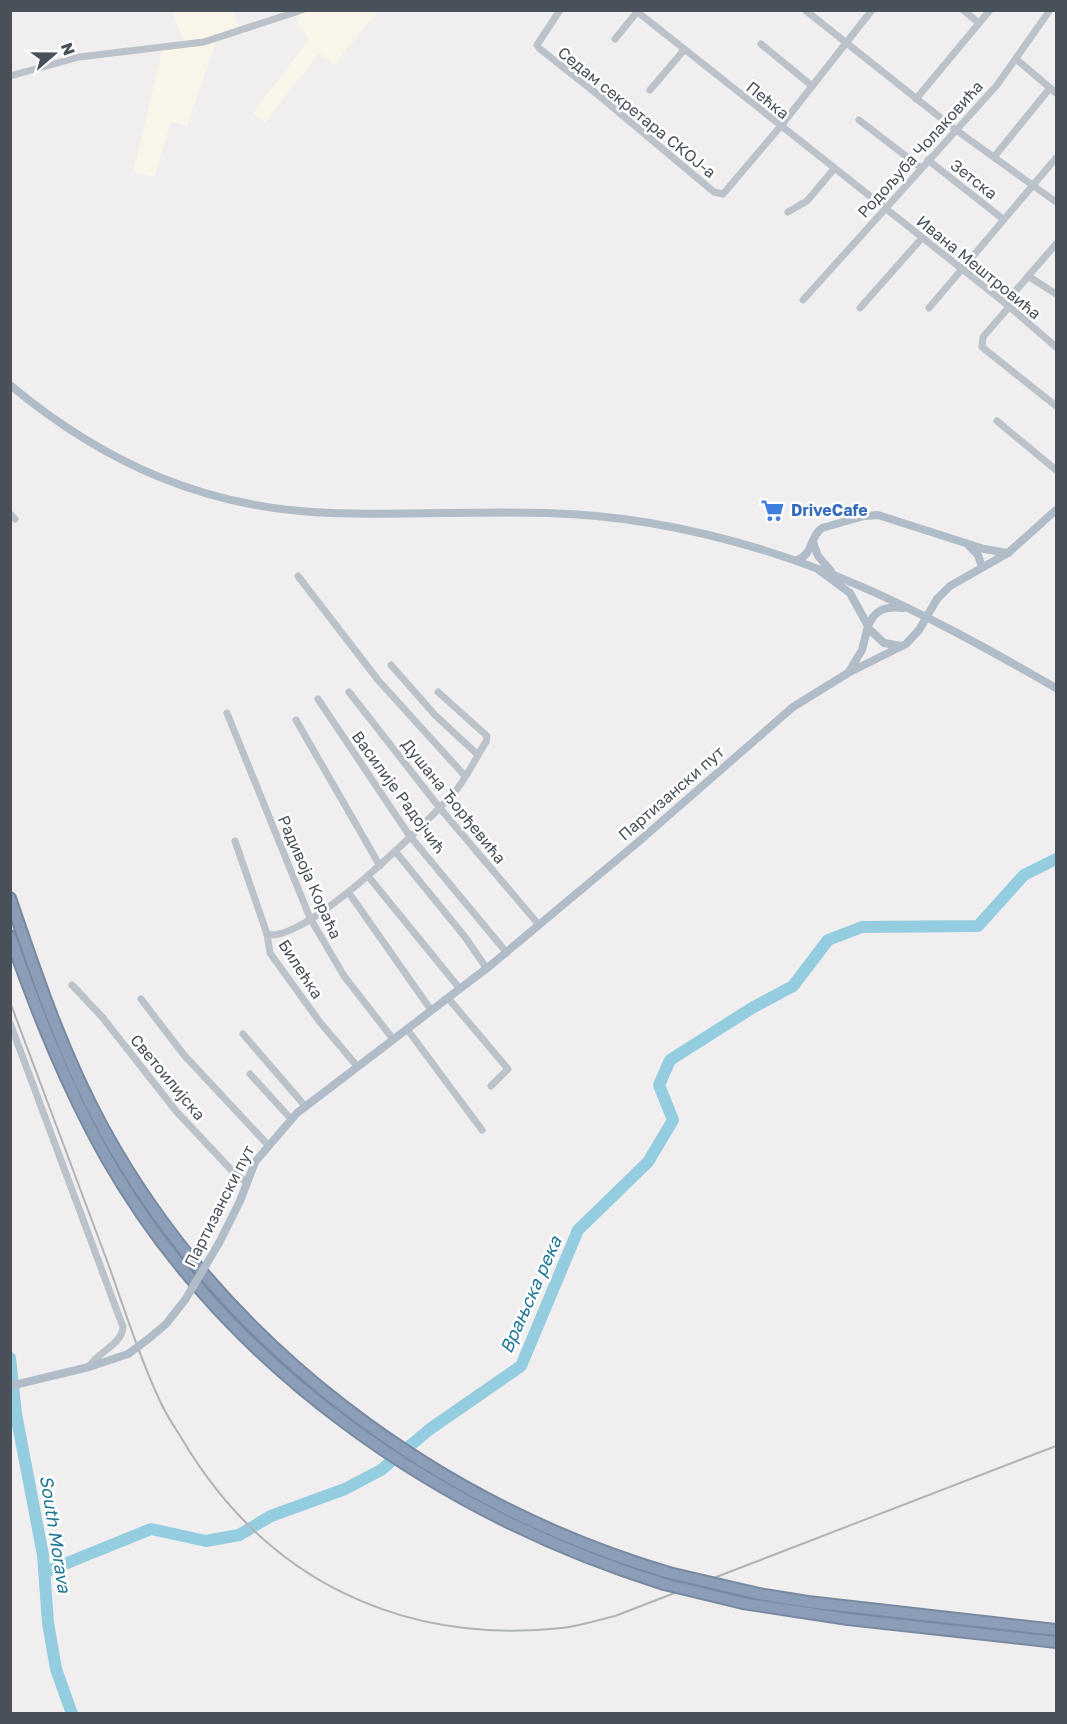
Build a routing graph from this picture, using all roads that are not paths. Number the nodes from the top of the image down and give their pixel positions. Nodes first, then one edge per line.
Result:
1 (302, 10) edge
2 (560, 10) edge
3 (805, 10) edge
4 (872, 10) edge
5 (963, 10) edge
6 (990, 10) edge
7 (1051, 10) edge
8 (636, 11) edge
9 (1056, 15) edge
10 (979, 23) junction
11 (615, 39) dead end
12 (761, 44) dead end
13 (846, 44) junction
14 (684, 50) junction
15 (1016, 59) junction
16 (10, 76) edge
17 (812, 86) junction
18 (650, 90) dead end
19 (1053, 91) edge
20 (916, 99) junction
21 (859, 120) dead end
22 (780, 127) junction
23 (956, 130) junction
24 (994, 156) junction
25 (1056, 158) edge
26 (928, 160) junction
27 (920, 167) junction
28 (834, 169) junction
29 (1033, 184) junction
30 (1056, 202) edge
31 (883, 208) junction
32 (788, 212) dead end
33 (1004, 219) junction
34 (922, 238) junction
35 (1056, 244) edge
36 (961, 269) junction
37 (1028, 276) junction
38 (1056, 294) edge
39 (803, 300) dead end
40 (1007, 305) junction
41 (860, 308) dead end
42 (928, 308) dead end
43 (1056, 347) edge
44 (10, 386) edge
45 (1056, 406) edge
46 (997, 421) dead end
47 (1056, 470) edge
48 (1056, 510) edge
49 (813, 541) junction
50 (966, 544) junction
51 (1008, 554) junction
52 (797, 560) junction
53 (816, 567) junction
54 (982, 567) junction
55 (831, 572) junction
56 (298, 576) dead end
57 (911, 609) junction
58 (868, 628) junction
59 (903, 646) junction
60 (391, 665) dead end
61 (848, 673) junction
62 (1056, 688) edge
63 (438, 692) dead end
64 (349, 693) dead end
65 (318, 699) dead end
66 (227, 713) dead end
67 (296, 720) dead end
68 (478, 755) junction
69 (465, 776) junction
70 (439, 807) junction
71 (409, 835) junction
72 (235, 841) dead end
73 (395, 851) junction
74 (380, 866) junction
75 (368, 876) junction
76 (349, 893) junction
77 (10, 898) edge
78 (310, 918) junction
79 (539, 925) junction
80 (267, 934) junction
81 (10, 936) edge
82 (507, 953) junction
83 (487, 969) junction
84 (72, 985) dead end
85 (460, 989) junction
86 (448, 998) junction
87 (141, 999) dead end
88 (430, 1010) junction
89 (10, 1023) edge
90 (407, 1029) junction
91 (243, 1034) dead end
92 (393, 1039) junction
93 (357, 1066) junction
94 (250, 1074) dead end
95 (491, 1086) dead end
96 (305, 1106) junction
97 (291, 1119) junction
98 (482, 1130) dead end
99 (268, 1145) junction
100 (247, 1182) junction
101 (89, 1367) junction
102 (10, 1386) edge
103 (390, 1448) junction
104 (1056, 1630) edge
105 (1056, 1642) edge

1 - 16 street
2 - 22 street, Седам секретара СКОЈ-а
3 - 13 street
4 - 13 street
5 - 10 street
6 - 10 street
7 - 9 street
7 - 15 street, Родољуба Чолаковића
8 - 11 street, Пећка
8 - 14 street, Пећка
10 - 20 street
12 - 17 street
13 - 17 street
13 - 20 street
14 - 18 street
14 - 22 street, Пећка
15 - 19 street
15 - 23 street, Родољуба Чолаковића
17 - 22 street
19 - 24 street
20 - 23 street
21 - 27 street
22 - 28 street, Пећка
23 - 24 street
23 - 26 street, Родољуба Чолаковића
24 - 29 street
25 - 29 street
26 - 27 street, Родољуба Чолаковића
26 - 33 street, Зетска
27 - 31 street, Родољуба Чолаковића
28 - 31 street, Пећка
28 - 32 street
29 - 30 street
29 - 33 street
31 - 34 street, Ивана Мештровића
31 - 39 street, Родољуба Чолаковића
33 - 36 street
34 - 36 street, Ивана Мештровића
34 - 41 street
35 - 37 street
36 - 40 street, Ивана Мештровића
36 - 42 street
37 - 38 street
37 - 40 street
40 - 43 street, Ивана Мештровића
40 - 45 street
44 - 52 main road
46 - 47 street
48 - 51 main road, Партизански пут
49 - 50 main road
49 - 52 main road
49 - 55 main road
50 - 51 main road
50 - 54 main road
51 - 54 main road, Партизански пут
52 - 53 main road
53 - 55 main road
53 - 58 main road
54 - 59 main road, Партизански пут, bridge
55 - 57 main road
56 - 69 street
57 - 58 main road
57 - 62 main road
58 - 59 main road
58 - 61 main road
59 - 61 main road, Партизански пут
60 - 68 street
61 - 79 main road, Партизански пут
63 - 68 street
64 - 70 street, Душана Ђорђевића
65 - 71 street, Василије Радојчић
66 - 78 street, Радивоја Кораћа
67 - 74 street
68 - 69 street
69 - 70 street
70 - 71 street
70 - 79 street, Душана Ђорђевића
71 - 73 street
71 - 82 street, Василије Радојчић
72 - 80 street, Билећка
73 - 74 street
73 - 83 street
74 - 75 street
75 - 76 street
75 - 85 street
76 - 78 street
76 - 88 street
77 - 103 highway
78 - 80 street
78 - 92 street, Радивоја Кораћа
79 - 82 main road, Партизански пут
80 - 93 street, Билећка
81 - 103 highway
82 - 83 main road, Партизански пут
83 - 85 main road, Партизански пут
84 - 100 street, Светоилијска
85 - 86 main road, Партизански пут
86 - 88 main road, Партизански пут
86 - 95 street
87 - 99 street
88 - 90 main road, Партизански пут
89 - 101 street
90 - 92 main road, Партизански пут
90 - 98 street
91 - 96 street
92 - 93 main road, Партизански пут
93 - 96 main road, Партизански пут
94 - 97 street
96 - 97 main road, Партизански пут
97 - 99 main road, Партизански пут
99 - 100 main road, Партизански пут
100 - 101 main road, Партизански пут, bridge
101 - 102 main road, Партизански пут
103 - 104 highway, bridge
103 - 105 highway, bridge

